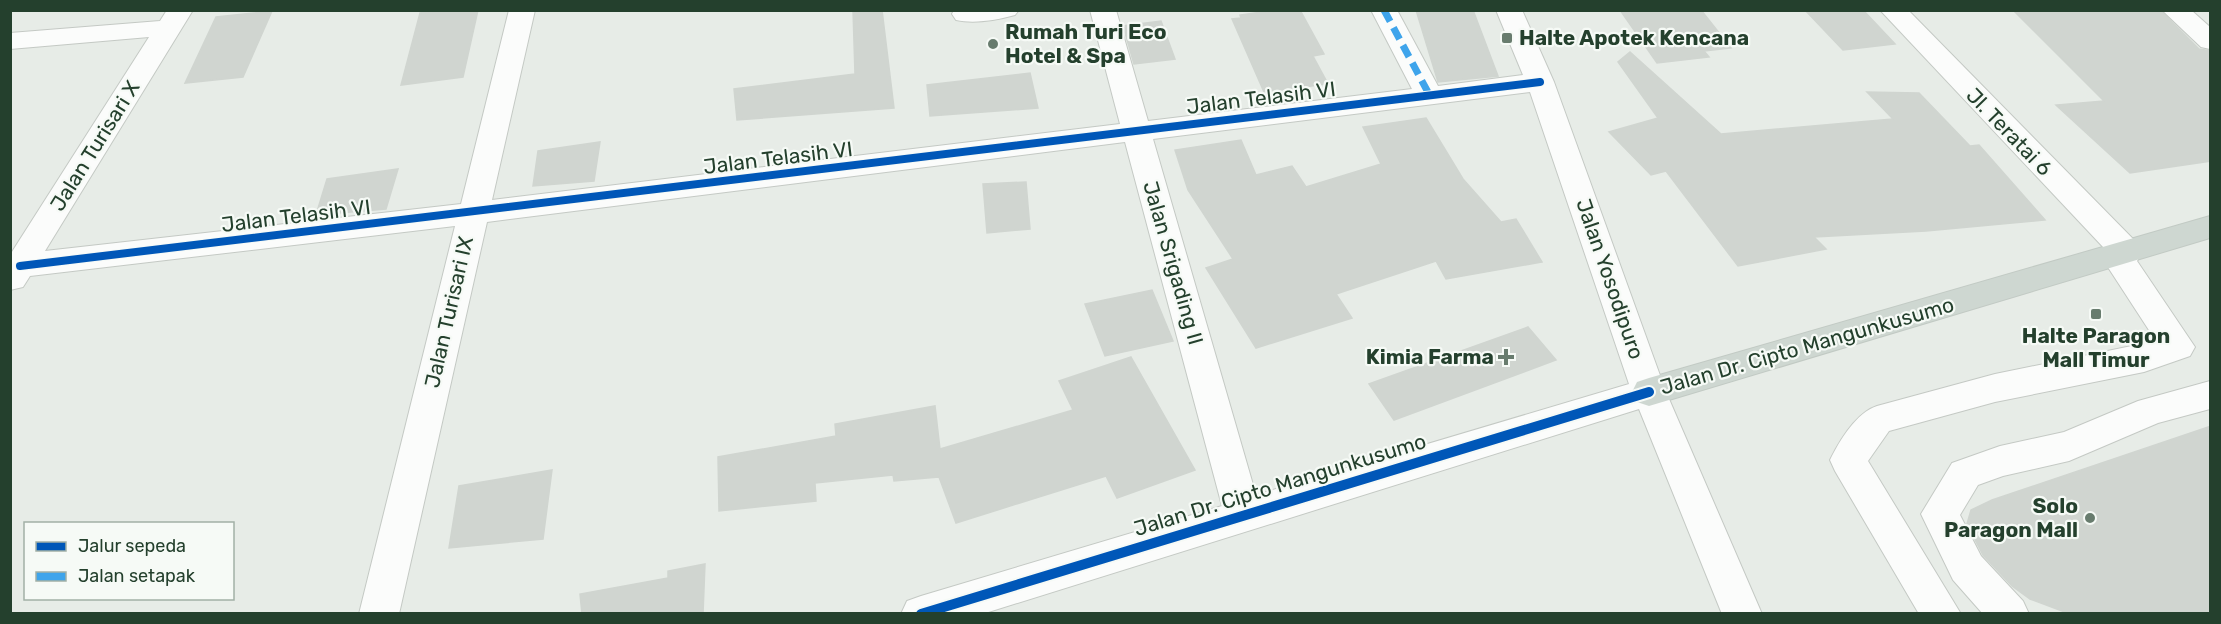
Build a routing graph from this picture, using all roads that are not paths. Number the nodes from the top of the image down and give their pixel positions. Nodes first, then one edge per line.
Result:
1 (522, 10) edge
2 (1006, 10) edge
3 (1103, 10) edge
4 (1384, 10) edge
5 (1509, 10) edge
6 (1893, 10) edge
7 (2175, 10) edge
8 (965, 14) dead end
9 (174, 19) edge
10 (10, 40) edge
11 (2211, 41) edge
12 (1540, 82) junction
13 (1430, 96) junction
14 (1135, 132) junction
15 (472, 213) junction
16 (2211, 227) edge
17 (2121, 254) junction
18 (16, 274) edge
19 (1650, 392) junction
20 (2211, 396) edge
21 (1243, 515) junction
22 (379, 614) edge
23 (921, 614) edge
24 (1742, 614) edge
25 (1941, 614) edge
26 (2009, 614) edge

1 - 15 street, Jalan Turisari IX
2 - 8 street
3 - 14 street, Jalan Srigading II
4 - 13 street
5 - 12 street, Jalan Yosodipuro
6 - 17 street, Jl. Teratai 6
7 - 11 street
9 - 10 street
9 - 18 street, Jalan Turisari X
12 - 13 street, Jalan Telasih VI
12 - 19 street, Jalan Yosodipuro
13 - 14 street, Jalan Telasih VI
14 - 15 street, Jalan Telasih VI
14 - 21 street, Jalan Srigading II
15 - 18 street, Jalan Telasih VI
15 - 22 street, Jalan Turisari IX
16 - 17 main road, Jalan Dr. Cipto Mangunkusumo
17 - 19 main road, Jalan Dr. Cipto Mangunkusumo
17 - 25 street, Jl. Teratai 6
19 - 21 street, Jalan Dr. Cipto Mangunkusumo
19 - 24 street, Jalan Yosodipuro
20 - 26 street
21 - 23 street, Jalan Dr. Cipto Mangunkusumo

